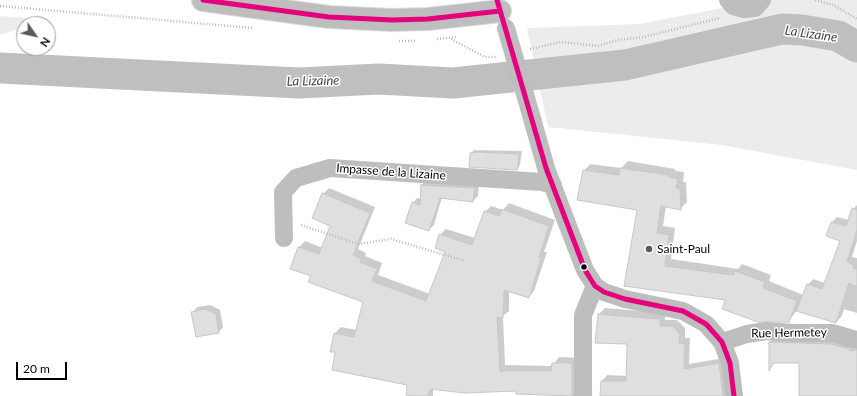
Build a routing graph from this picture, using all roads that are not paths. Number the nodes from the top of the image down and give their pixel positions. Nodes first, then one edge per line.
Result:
1 (203, 0) edge
2 (762, 0) edge
3 (731, 3) edge
4 (501, 13) edge
5 (553, 185) junction
6 (284, 238) dead end
7 (595, 286) junction
8 (857, 340) edge
9 (722, 342) junction
10 (583, 396) edge
11 (734, 396) edge

1 - 4 main road
2 - 3 street
4 - 5 street, bridge
5 - 6 street, Impasse de la Lizaine
5 - 7 street
7 - 9 street
7 - 10 street
8 - 9 street, Rue Hermetey
9 - 11 street

